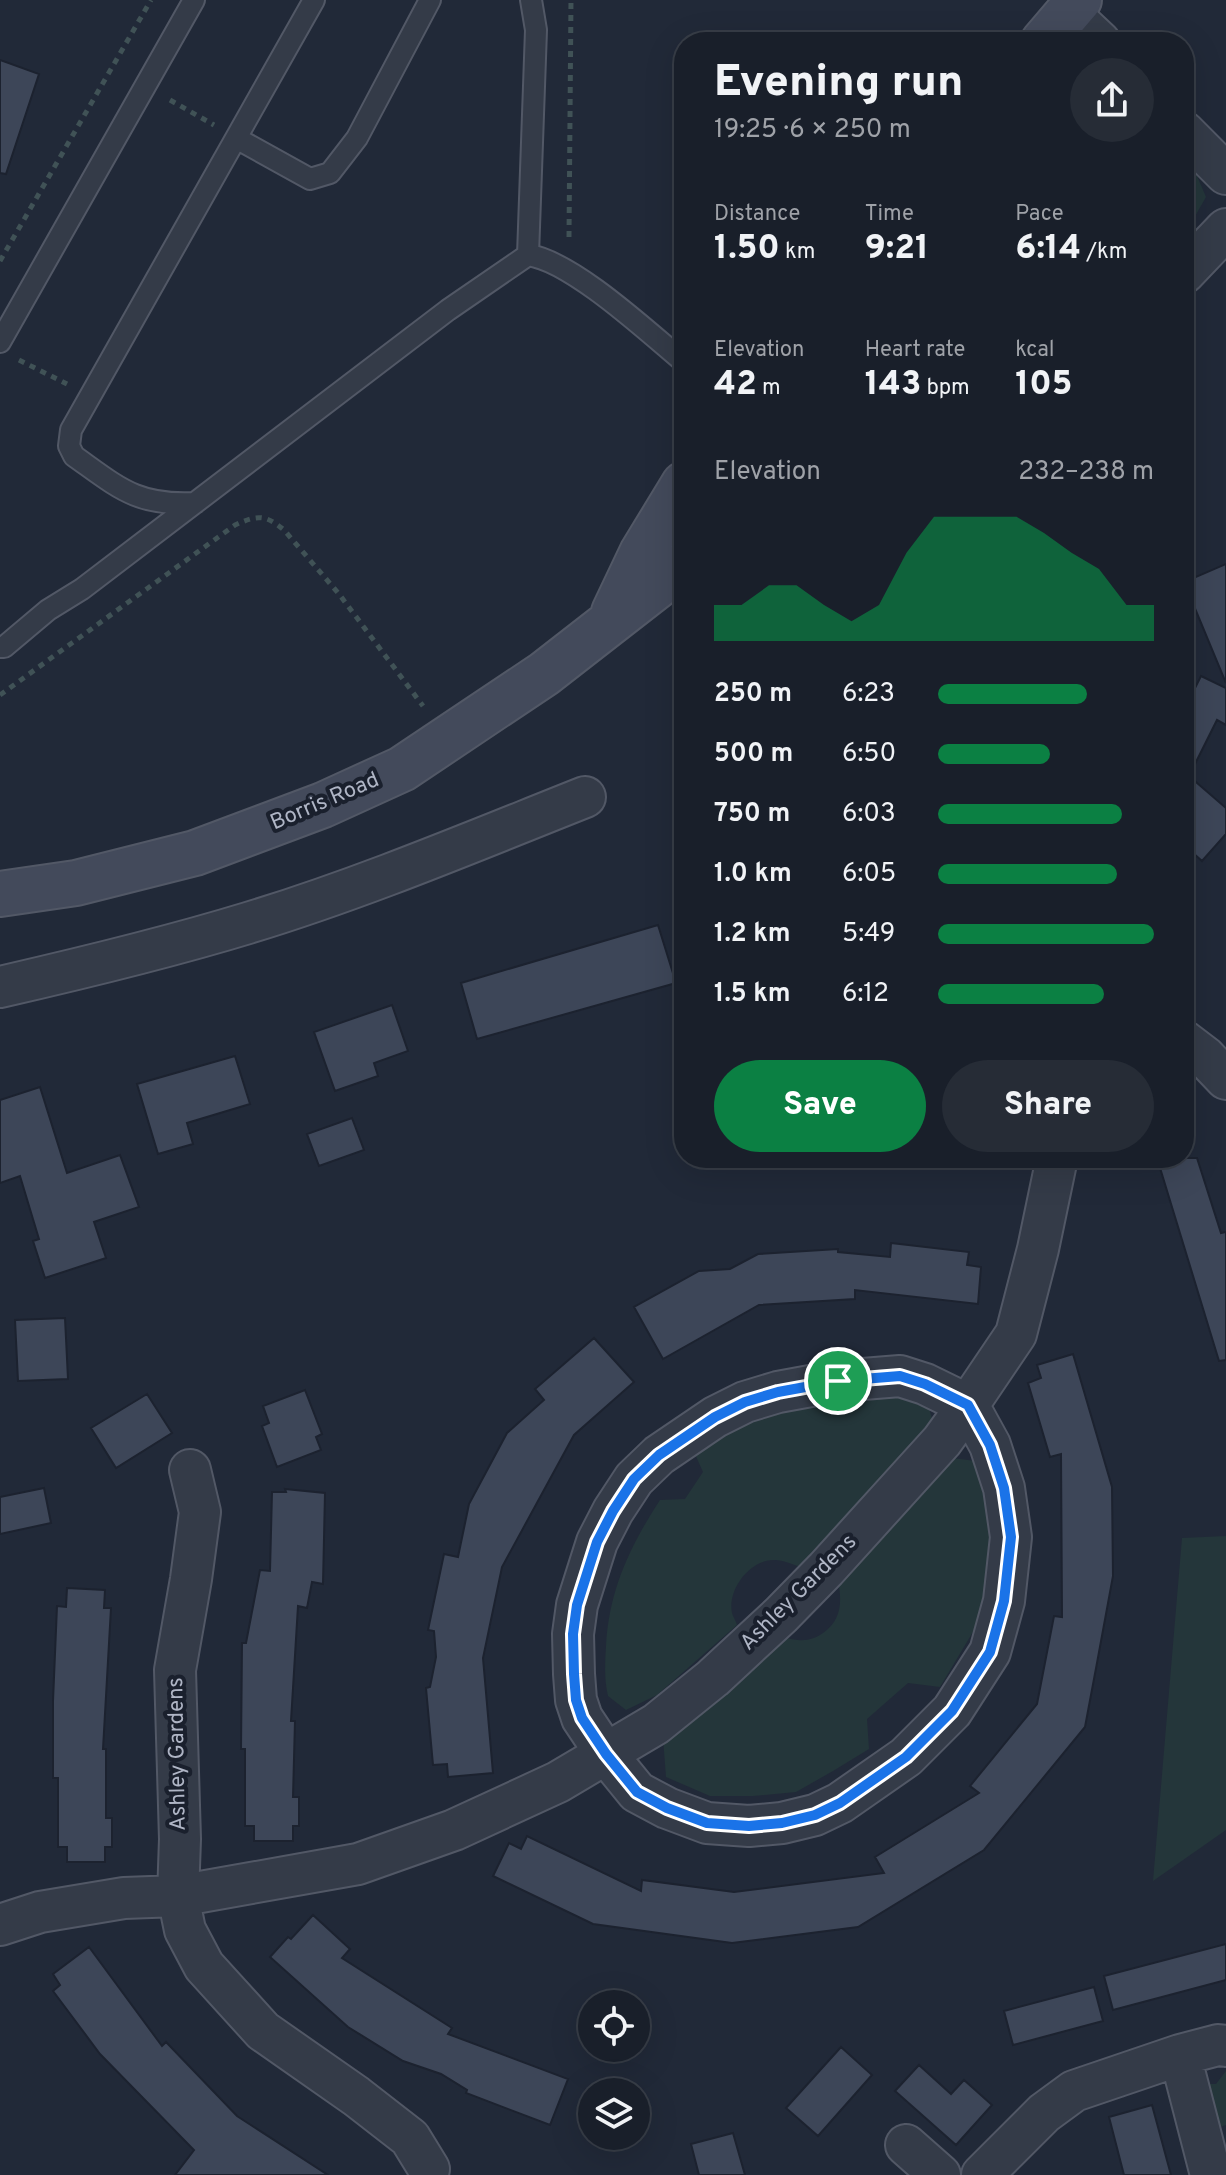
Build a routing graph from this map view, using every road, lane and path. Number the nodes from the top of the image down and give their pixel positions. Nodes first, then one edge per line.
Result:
1 (151, 0) edge
2 (194, 0) edge
3 (314, 0) edge
4 (430, 0) edge
5 (531, 0) edge
6 (571, 0) edge
7 (1064, 18) edge
8 (1085, 32) edge
9 (107, 73) junction
10 (145, 86) junction
11 (236, 138) junction
12 (1194, 142) edge
13 (1226, 174) edge
14 (1226, 229) edge
15 (569, 237) dead end
16 (528, 255) junction
17 (0, 261) edge
18 (1194, 263) edge
19 (7, 350) edge
20 (674, 354) edge
21 (89, 397) junction
22 (674, 500) edge
23 (195, 503) junction
24 (674, 573) edge
25 (610, 622) junction
26 (1, 648) edge
27 (0, 695) edge
28 (447, 739) junction
29 (585, 797) dead end
30 (0, 894) edge
31 (0, 987) edge
32 (1194, 1049) edge
33 (1226, 1079) edge
34 (1055, 1168) edge
35 (968, 1405) junction
36 (190, 1470) dead end
37 (606, 1754) junction
38 (178, 1896) junction
39 (0, 1925) edge
40 (1226, 2046) edge
41 (1180, 2055) junction
42 (906, 2145) dead end
43 (429, 2169) dead end
44 (940, 2175) edge
45 (982, 2175) edge
46 (1211, 2175) edge

1 - 9 path
2 - 10 lane
3 - 11 lane
4 - 11 lane
5 - 16 lane
6 - 15 path
7 - 8 street
9 - 10 path
9 - 17 path
10 - 11 path
10 - 19 lane
11 - 21 lane
12 - 13 street
14 - 18 street
16 - 20 lane
16 - 23 lane
19 - 21 path
21 - 23 lane
22 - 25 street, Borris Road
23 - 26 lane
24 - 25 street, Borris Road
25 - 28 street, Borris Road
27 - 28 path
28 - 30 street, Borris Road
29 - 31 street
32 - 33 street
34 - 35 street, Ashley Gardens
35 - 37 street, Ashley Gardens
35 - 37 street
35 - 37 street
36 - 38 street, Ashley Gardens
37 - 38 street, Ashley Gardens
38 - 39 street, Ashley Gardens
38 - 43 street, Ashley Gardens
40 - 41 street
41 - 45 street
41 - 46 street
42 - 44 street

